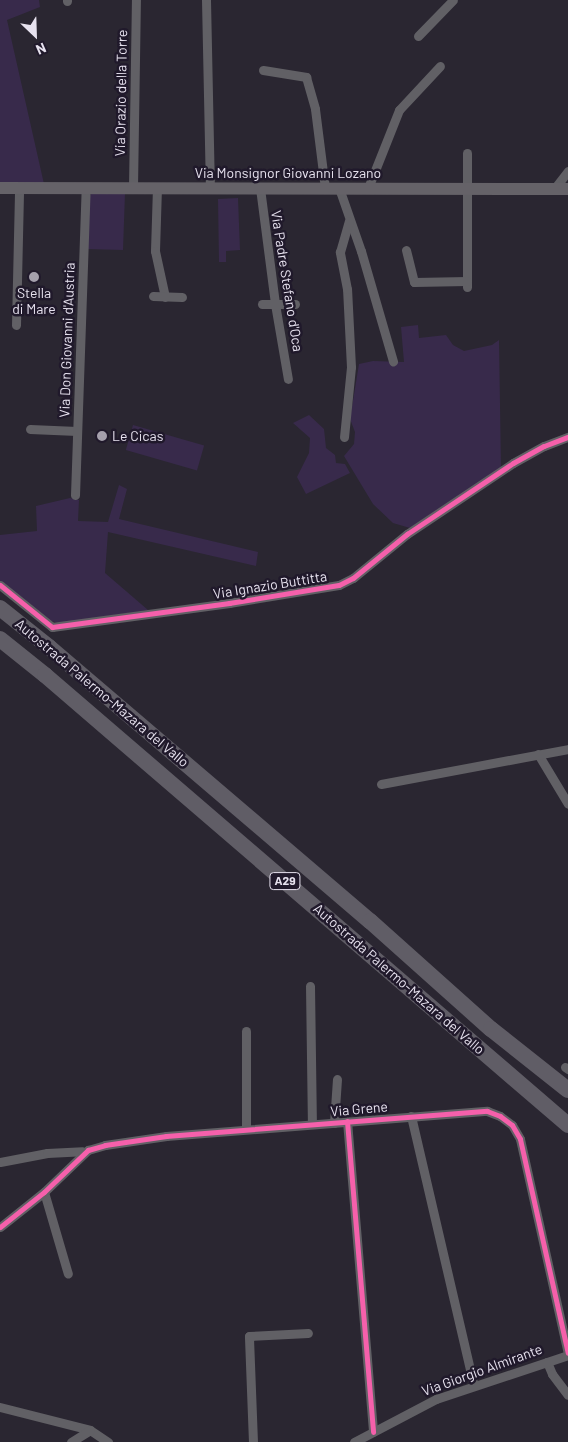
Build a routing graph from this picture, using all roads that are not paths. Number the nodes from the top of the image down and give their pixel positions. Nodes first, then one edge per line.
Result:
1 (136, 0) edge
2 (206, 0) edge
3 (453, 0) edge
4 (418, 36) dead end
5 (440, 66) dead end
6 (263, 70) dead end
7 (467, 153) dead end
8 (568, 171) edge
9 (86, 187) junction
10 (133, 187) junction
11 (158, 187) junction
12 (9, 188) edge
13 (210, 188) junction
14 (260, 188) junction
15 (324, 188) junction
16 (338, 188) junction
17 (368, 188) junction
18 (467, 189) junction
19 (554, 189) junction
20 (568, 189) edge
21 (349, 221) junction
22 (406, 250) dead end
23 (153, 296) dead end
24 (165, 296) junction
25 (182, 297) dead end
26 (262, 304) dead end
27 (275, 304) junction
28 (296, 304) dead end
29 (16, 325) dead end
30 (393, 361) dead end
31 (288, 379) dead end
32 (30, 429) dead end
33 (77, 430) junction
34 (344, 436) dead end
35 (568, 437) edge
36 (75, 495) dead end
37 (0, 585) edge
38 (0, 608) edge
39 (0, 640) edge
40 (568, 749) edge
41 (538, 754) junction
42 (381, 784) dead end
43 (568, 804) edge
44 (310, 986) dead end
45 (246, 1031) dead end
46 (337, 1079) dead end
47 (568, 1090) edge
48 (411, 1116) junction
49 (347, 1122) junction
50 (334, 1123) junction
51 (312, 1124) junction
52 (568, 1125) edge
53 (246, 1130) junction
54 (82, 1151) dead end
55 (0, 1162) edge
56 (44, 1192) junction
57 (0, 1227) edge
58 (68, 1274) dead end
59 (308, 1333) dead end
60 (568, 1354) edge
61 (547, 1362) junction
62 (474, 1386) junction
63 (568, 1395) edge
64 (0, 1407) edge
65 (90, 1430) junction
66 (373, 1432) junction
67 (71, 1442) edge
68 (108, 1442) edge
69 (253, 1442) edge
70 (354, 1442) edge

1 - 10 street, Via Orazio della Torre
2 - 13 street
3 - 4 street
5 - 17 street
6 - 15 street
7 - 18 street
8 - 19 street
9 - 10 main road, Via Monsignor Giovanni Lozano
9 - 12 main road, Via Monsignor Giovanni Lozano
9 - 33 street, Via Don Giovanni d'Austria
10 - 11 main road, Via Monsignor Giovanni Lozano
11 - 13 main road, Via Monsignor Giovanni Lozano
11 - 24 street
12 - 29 street
13 - 14 main road, Via Monsignor Giovanni Lozano
14 - 15 main road, Via Monsignor Giovanni Lozano
14 - 27 street, Via Padre Stefano d'Oca
15 - 16 main road, Via Monsignor Giovanni Lozano
16 - 17 main road, Via Monsignor Giovanni Lozano
16 - 21 street
17 - 18 main road, Via Monsignor Giovanni Lozano
18 - 19 main road, Via Monsignor Giovanni Lozano
18 - 22 street
19 - 20 main road, Via Monsignor Giovanni Lozano
21 - 30 street
21 - 34 street
23 - 24 street
24 - 25 street
26 - 27 street
27 - 28 street
27 - 31 street, Via Padre Stefano d'Oca
32 - 33 street
33 - 36 street, Via Don Giovanni d'Austria
35 - 37 street, Via Ignazio Buttitta
38 - 47 highway, Autostrada Palermo-Mazara del Vallo / A29
39 - 52 highway, Autostrada Palermo-Mazara del Vallo / A29
40 - 41 street
41 - 42 street
41 - 43 street
44 - 51 street
45 - 53 street
46 - 50 street
48 - 49 street, Via Grene
48 - 60 street, Via Grene
48 - 62 street
49 - 50 street, Via Grene
49 - 66 street
50 - 51 street, Via Grene
51 - 53 street, Via Grene
53 - 56 street, Via Grene
54 - 55 street
56 - 57 street, Via Grene
56 - 58 street
59 - 69 street
60 - 61 street, Via Giorgio Almirante
61 - 62 street, Via Giorgio Almirante
61 - 63 street
62 - 66 street, Via Giorgio Almirante
64 - 65 street
65 - 67 street
65 - 68 street
66 - 70 street, Via Giorgio Almirante

